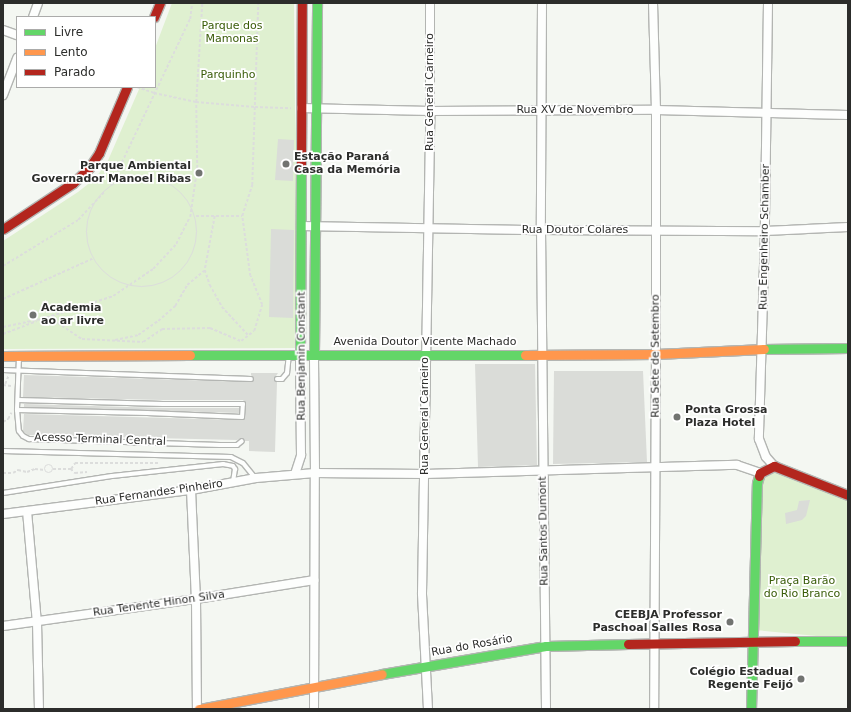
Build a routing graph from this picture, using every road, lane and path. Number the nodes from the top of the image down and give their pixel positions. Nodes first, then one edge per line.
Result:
1 (38, 3) edge
2 (160, 3) edge
3 (192, 3) edge
4 (202, 3) edge
5 (258, 3) edge
6 (302, 3) edge
7 (317, 3) edge
8 (430, 3) edge
9 (542, 3) edge
10 (653, 3) edge
11 (768, 3) edge
12 (33, 16) edge
13 (154, 16) edge
14 (3, 30) edge
15 (16, 35) edge
16 (16, 61) edge
17 (127, 88) edge
18 (140, 88) edge
19 (154, 93) junction
20 (3, 95) edge
21 (196, 102) junction
22 (255, 107) junction
23 (301, 108) junction
24 (315, 108) junction
25 (542, 110) junction
26 (656, 110) junction
27 (430, 111) junction
28 (766, 113) junction
29 (848, 115) edge
30 (109, 187) junction
31 (192, 205) junction
32 (195, 216) junction
33 (215, 216) junction
34 (242, 216) junction
35 (302, 226) junction
36 (315, 227) junction
37 (848, 227) edge
38 (3, 229) edge
39 (428, 229) junction
40 (541, 230) junction
41 (655, 230) junction
42 (766, 231) junction
43 (94, 258) junction
44 (3, 266) edge
45 (205, 270) junction
46 (130, 285) junction
47 (3, 299) edge
48 (42, 319) junction
49 (3, 327) edge
50 (3, 334) edge
51 (248, 336) junction
52 (114, 340) junction
53 (848, 348) edge
54 (762, 349) junction
55 (542, 353) junction
56 (289, 354) junction
57 (300, 354) junction
58 (314, 354) junction
59 (656, 354) junction
60 (3, 356) edge
61 (425, 356) junction
62 (19, 357) junction
63 (3, 370) edge
64 (19, 370) junction
65 (251, 378) dead end
66 (278, 379) dead end
67 (18, 400) junction
68 (17, 410) junction
69 (242, 441) dead end
70 (3, 451) edge
71 (164, 462) dead end
72 (774, 466) junction
73 (656, 468) junction
74 (54, 469) junction
75 (45, 470) junction
76 (544, 471) junction
77 (3, 473) edge
78 (315, 473) junction
79 (760, 473) junction
80 (295, 474) junction
81 (425, 474) junction
82 (256, 478) junction
83 (233, 482) junction
84 (190, 490) junction
85 (3, 493) edge
86 (848, 495) edge
87 (27, 511) junction
88 (3, 514) edge
89 (314, 580) junction
90 (196, 599) junction
91 (37, 622) junction
92 (3, 626) edge
93 (752, 641) junction
94 (848, 641) edge
95 (655, 644) junction
96 (546, 646) junction
97 (425, 666) junction
98 (313, 688) junction
99 (39, 709) edge
100 (198, 709) edge
101 (314, 709) edge
102 (428, 709) edge
103 (546, 709) edge
104 (654, 709) edge
105 (751, 709) edge

1 - 12 street
2 - 13 main road
3 - 19 path
4 - 21 path
5 - 22 path
6 - 23 main road, Rua Benjamin Constant
7 - 24 main road, Rua Benjamin Constant
8 - 27 street, Rua General Carneiro
9 - 25 street, Rua Santos Dumont
10 - 26 street, Rua Sete de Setembro
11 - 28 street, Rua Engenheiro Schamber
14 - 15 street
16 - 20 street
17 - 38 main road
18 - 19 path
19 - 21 path
19 - 30 path
21 - 22 path
21 - 31 path
22 - 23 path
22 - 34 path
23 - 24 street, Rua XV de Novembro
23 - 35 main road, Rua Benjamin Constant
24 - 27 street, Rua XV de Novembro
24 - 36 main road, Rua Benjamin Constant
25 - 26 street, Rua XV de Novembro
25 - 27 street, Rua XV de Novembro
25 - 40 street, Rua Santos Dumont
26 - 28 street, Rua XV de Novembro
26 - 41 street, Rua Sete de Setembro
27 - 39 street, Rua General Carneiro
28 - 29 street, Rua XV de Novembro
28 - 42 street, Rua Engenheiro Schamber
30 - 31 path
30 - 43 path
30 - 44 path
31 - 32 path
31 - 46 path
32 - 33 path
32 - 46 path
33 - 34 path
33 - 45 path
34 - 51 path
35 - 36 street, Rua Doutor Colares
35 - 57 main road, Rua Benjamin Constant
36 - 39 street, Rua Doutor Colares
36 - 58 main road, Rua Benjamin Constant
37 - 42 street, Rua Doutor Colares
39 - 40 street, Rua Doutor Colares
39 - 61 street, Rua General Carneiro
40 - 41 street, Rua Doutor Colares
40 - 55 street, Rua Santos Dumont
41 - 42 street, Rua Doutor Colares
41 - 59 street, Rua Sete de Setembro
42 - 54 street, Rua Engenheiro Schamber
43 - 46 path
43 - 47 path
45 - 51 path
45 - 52 path
46 - 48 path
48 - 49 path
48 - 50 path
48 - 52 path
51 - 52 path
53 - 54 main road, Avenida Doutor Vicente Machado
54 - 59 main road, Avenida Doutor Vicente Machado
54 - 72 street, Rua Engenheiro Schamber
55 - 59 main road, Avenida Doutor Vicente Machado
55 - 61 main road, Avenida Doutor Vicente Machado
55 - 76 street, Rua Santos Dumont
56 - 57 main road, Avenida Doutor Vicente Machado
56 - 62 main road, Avenida Doutor Vicente Machado
56 - 66 lane
57 - 58 main road, Avenida Doutor Vicente Machado
57 - 80 street, Rua Benjamin Constant
58 - 61 main road, Avenida Doutor Vicente Machado
58 - 78 street, Rua Benjamin Constant
59 - 73 street, Rua Sete de Setembro
60 - 62 main road, Avenida Doutor Vicente Machado
61 - 81 street, Rua General Carneiro
62 - 64 lane, Acesso Terminal Central
63 - 64 lane
64 - 65 lane
64 - 67 lane, Acesso Terminal Central
67 - 68 lane, Acesso Terminal Central
67 - 68 lane
68 - 69 lane, Acesso Terminal Central
70 - 82 lane
71 - 74 path
72 - 79 main road
72 - 86 main road
73 - 76 street, Rua Fernandes Pinheiro
73 - 79 street, Rua Fernandes Pinheiro
73 - 95 street, Rua Sete de Setembro
74 - 75 path
74 - 75 path
75 - 77 path
76 - 81 street, Rua Fernandes Pinheiro
76 - 96 street, Rua Santos Dumont
78 - 80 street, Rua Fernandes Pinheiro
78 - 81 street, Rua Fernandes Pinheiro
78 - 89 street, Rua Benjamin Constant
79 - 93 main road
80 - 82 street, Rua Fernandes Pinheiro
81 - 97 street, Rua General Carneiro
82 - 83 street, Rua Fernandes Pinheiro
83 - 84 street, Rua Fernandes Pinheiro
83 - 85 lane
84 - 87 street, Rua Fernandes Pinheiro
84 - 90 street
87 - 88 street, Rua Fernandes Pinheiro
87 - 91 street
89 - 90 street, Rua Tenente Hinon Silva
89 - 98 street, Rua Benjamin Constant
90 - 91 street, Rua Tenente Hinon Silva
90 - 100 street
91 - 92 street, Rua Tenente Hinon Silva
91 - 99 street
93 - 94 main road
93 - 95 main road, Rua do Rosário
93 - 105 main road
95 - 96 main road, Rua do Rosário
95 - 104 street, Rua Sete de Setembro
96 - 97 main road, Rua do Rosário
96 - 103 street, Rua Santos Dumont
97 - 98 main road, Rua do Rosário
97 - 102 street, Rua General Carneiro
98 - 100 main road, Rua do Rosário
98 - 101 street, Rua Benjamin Constant

